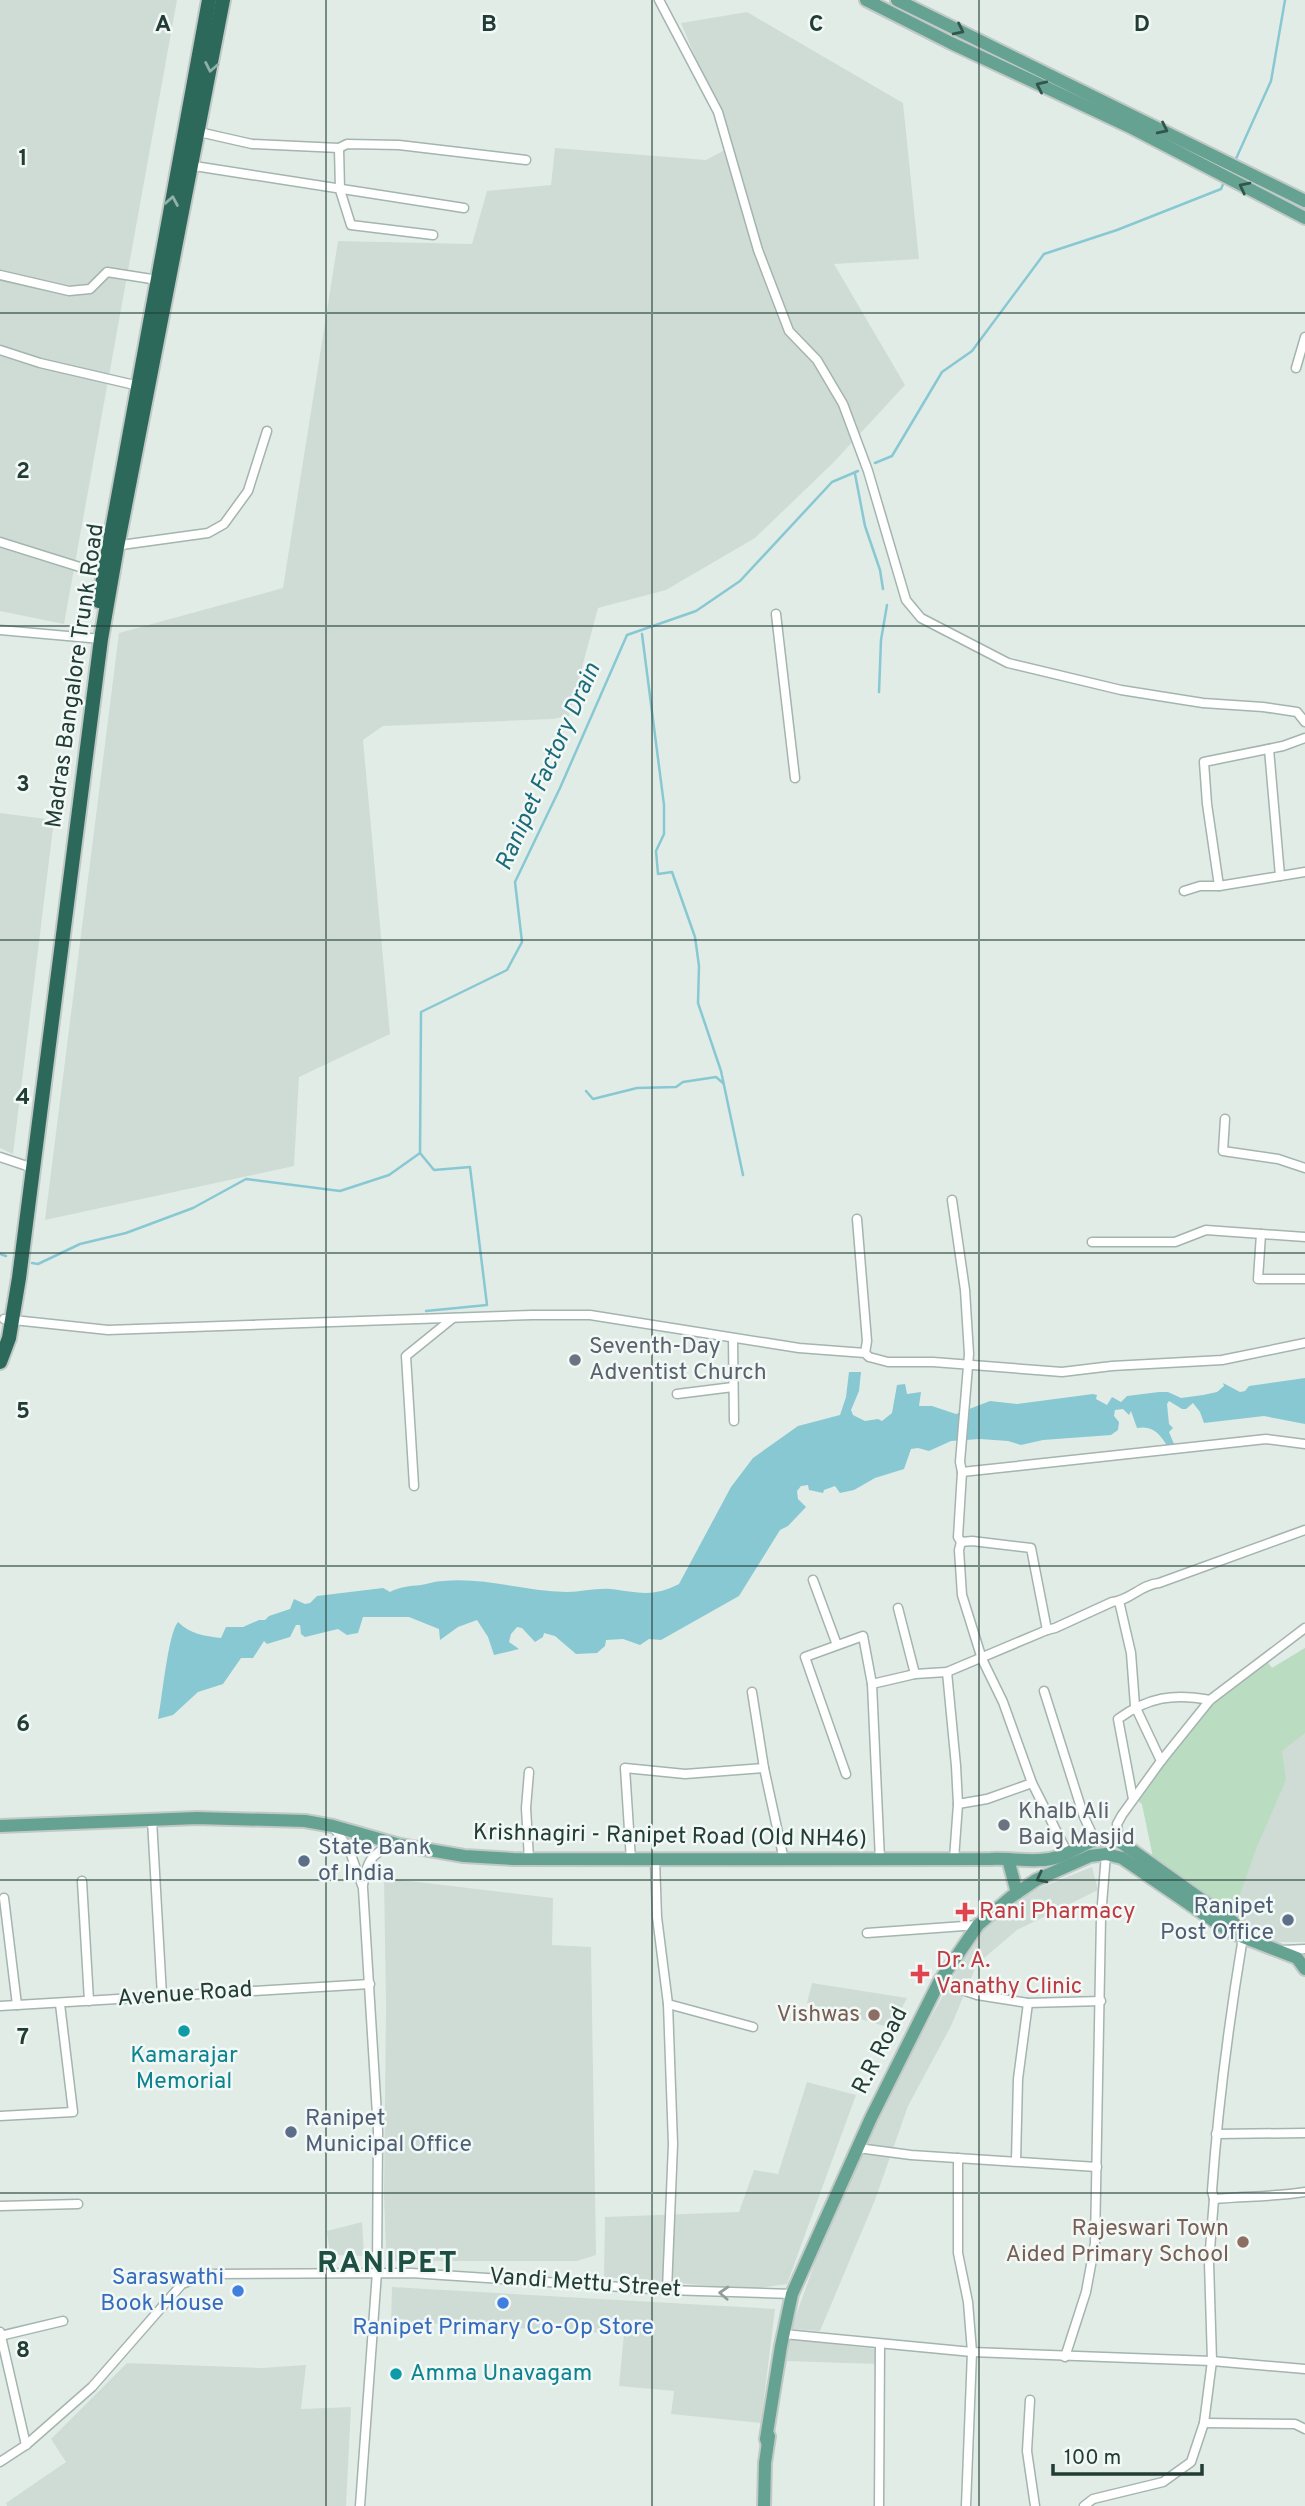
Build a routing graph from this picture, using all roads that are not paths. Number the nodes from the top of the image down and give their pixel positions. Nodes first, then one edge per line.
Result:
1 (209, 0) edge
2 (223, 0) edge
3 (659, 0) edge
4 (866, 0) edge
5 (897, 0) edge
6 (198, 132) junction
7 (339, 148) junction
8 (526, 160) dead end
9 (185, 164) junction
10 (340, 190) junction
11 (1305, 201) edge
12 (464, 208) dead end
13 (1305, 218) edge
14 (433, 235) dead end
15 (0, 275) edge
16 (158, 280) junction
17 (1305, 337) edge
18 (0, 350) edge
19 (1296, 368) dead end
20 (143, 386) junction
21 (267, 431) dead end
22 (0, 542) edge
23 (112, 546) junction
24 (102, 574) junction
25 (776, 614) dead end
26 (0, 630) edge
27 (98, 639) junction
28 (1305, 722) edge
29 (1305, 738) edge
30 (1269, 749) junction
31 (795, 778) dead end
32 (1305, 872) edge
33 (1280, 876) junction
34 (1219, 886) junction
35 (1184, 891) dead end
36 (1225, 1119) dead end
37 (0, 1157) edge
38 (29, 1167) junction
39 (1305, 1168) edge
40 (952, 1200) dead end
41 (857, 1219) dead end
42 (1261, 1234) junction
43 (1305, 1237) edge
44 (1092, 1242) dead end
45 (1305, 1279) edge
46 (453, 1318) junction
47 (8, 1320) junction
48 (0, 1334) edge
49 (733, 1338) junction
50 (1305, 1343) edge
51 (865, 1353) junction
52 (0, 1362) edge
53 (967, 1365) junction
54 (733, 1387) junction
55 (677, 1395) dead end
56 (734, 1421) dead end
57 (1305, 1444) edge
58 (962, 1472) junction
59 (414, 1486) dead end
60 (1305, 1530) edge
61 (961, 1542) junction
62 (813, 1580) dead end
63 (1119, 1601) junction
64 (898, 1608) dead end
65 (1305, 1628) edge
66 (1046, 1630) junction
67 (837, 1645) junction
68 (982, 1659) junction
69 (947, 1672) junction
70 (915, 1674) junction
71 (872, 1684) junction
72 (1044, 1690) dead end
73 (752, 1692) dead end
74 (1210, 1700) junction
75 (1135, 1706) junction
76 (1161, 1761) junction
77 (764, 1768) junction
78 (529, 1772) dead end
79 (846, 1774) dead end
80 (1032, 1783) junction
81 (1133, 1800) junction
82 (958, 1804) junction
83 (152, 1820) junction
84 (0, 1826) edge
85 (333, 1826) junction
86 (1094, 1838) junction
87 (1119, 1841) junction
88 (391, 1844) junction
89 (1068, 1854) junction
90 (1106, 1854) junction
91 (529, 1859) junction
92 (954, 1859) junction
93 (1008, 1859) junction
94 (631, 1860) junction
95 (655, 1860) junction
96 (784, 1860) junction
97 (880, 1860) junction
98 (82, 1881) dead end
99 (363, 1888) junction
100 (1017, 1893) junction
101 (4, 1898) dead end
102 (978, 1925) junction
103 (1231, 1926) junction
104 (867, 1933) dead end
105 (1247, 1938) junction
106 (1302, 1956) edge
107 (1305, 1969) edge
108 (939, 1982) junction
109 (370, 1984) junction
110 (162, 1996) junction
111 (89, 2001) junction
112 (1101, 2001) junction
113 (1028, 2003) junction
114 (60, 2004) junction
115 (668, 2004) junction
116 (17, 2005) junction
117 (0, 2006) edge
118 (753, 2027) dead end
119 (0, 2116) edge
120 (1305, 2133) edge
121 (1216, 2134) junction
122 (858, 2148) junction
123 (958, 2158) junction
124 (1016, 2161) junction
125 (1097, 2167) junction
126 (1305, 2192) edge
127 (1214, 2199) junction
128 (78, 2204) dead end
129 (0, 2206) edge
130 (377, 2272) junction
131 (667, 2290) junction
132 (792, 2294) junction
133 (63, 2321) dead end
134 (0, 2335) edge
135 (783, 2343) junction
136 (880, 2344) junction
137 (972, 2352) junction
138 (1065, 2357) junction
139 (1212, 2361) junction
140 (1305, 2369) edge
141 (1030, 2400) dead end
142 (1204, 2423) junction
143 (1305, 2429) edge
144 (26, 2445) junction
145 (0, 2462) edge
146 (360, 2506) edge
147 (762, 2506) edge
148 (879, 2506) edge
149 (965, 2506) edge
150 (1035, 2506) edge
151 (1084, 2506) edge

1 - 9 highway
2 -> 6 highway, Madras Bangalore Trunk Road
3 - 28 street
13 -> 4 main road
5 -> 11 main road
6 - 7 street
6 - 9 highway, Madras Bangalore Trunk Road
7 - 8 street
7 - 10 street
9 - 10 street
16 -> 9 highway
9 - 20 highway, Madras Bangalore Trunk Road
10 - 12 street
10 - 14 street
15 - 16 street
16 - 20 highway
17 - 19 street
18 - 20 street
20 - 23 highway, Madras Bangalore Trunk Road
21 - 23 street
22 - 24 street
23 - 24 highway
23 - 27 highway, Madras Bangalore Trunk Road
24 - 27 highway
25 - 31 street
26 - 27 street
27 - 38 highway, Madras Bangalore Trunk Road
29 - 30 street
30 - 33 street
30 - 34 street
32 - 33 street
33 - 34 street
34 - 35 street
36 - 39 street
37 - 38 street
38 - 47 highway, Madras Bangalore Trunk Road
40 - 53 street
41 - 51 street
42 - 43 street
42 - 44 street
42 - 45 street
46 - 47 street
46 - 49 street
46 - 59 street
47 - 48 highway
47 - 52 highway, Madras Bangalore Trunk Road
49 - 51 street
49 - 54 street
50 - 53 street
51 - 53 street
53 - 58 street
54 - 55 street
54 - 56 street
57 - 58 street
58 - 61 street
60 - 63 street
61 - 66 street
61 - 68 street
62 - 67 street
63 - 66 street
63 - 75 street
64 - 70 street
65 - 74 street
66 - 68 street
67 - 71 street
67 - 79 street
68 - 69 street
68 - 80 street
69 - 70 street
69 - 82 street
70 - 71 street
71 - 97 street
72 - 86 street
73 - 77 street
74 - 75 street
74 - 76 street
75 - 76 street
75 - 81 street
76 - 81 street
77 - 94 street
77 - 96 street
78 - 91 street
80 - 82 street
80 - 89 street
81 - 87 street
82 - 92 street
83 - 84 main road, Krishnagiri - Ranipet Road (Old NH46)
83 - 85 main road, Krishnagiri - Ranipet Road (Old NH46)
83 - 110 street
85 - 88 main road, Krishnagiri - Ranipet Road (Old NH46)
85 - 99 street
86 - 87 main road
86 - 89 main road
87 - 103 main road
88 - 91 main road, Krishnagiri - Ranipet Road (Old NH46)
88 - 99 street
89 - 93 main road
90 -> 100 main road, R.R Road
90 - 103 main road
90 - 112 street
91 - 94 main road, Krishnagiri - Ranipet Road (Old NH46)
92 - 93 main road, Krishnagiri - Ranipet Road (Old NH46)
92 - 97 main road, Krishnagiri - Ranipet Road (Old NH46)
93 - 100 main road
94 - 95 main road, Krishnagiri - Ranipet Road (Old NH46)
95 - 96 main road, Krishnagiri - Ranipet Road (Old NH46)
95 - 115 street
96 - 97 main road, Krishnagiri - Ranipet Road (Old NH46)
98 - 111 street
99 - 109 street
100 - 102 main road, R.R Road
101 - 116 street
102 - 104 street
102 - 108 main road, R.R Road
103 - 105 main road
105 - 106 main road
105 - 121 street
106 - 107 main road
108 - 113 street
108 - 122 main road, R.R Road
109 - 110 street, Avenue Road
109 - 130 street
110 - 111 street, Avenue Road
111 - 114 street, Avenue Road
112 - 113 street
112 - 125 street
113 - 124 street
114 - 116 street, Avenue Road
114 - 119 street
115 - 118 street
115 - 131 street
116 - 117 street, Avenue Road
120 - 121 street
121 - 127 street
122 - 123 street
122 - 132 main road, R.R Road
123 - 124 street
123 - 137 street
124 - 125 street
125 - 138 street
126 - 127 street
127 - 139 street
128 - 129 street
130 - 131 street, Vandi Mettu Street
130 - 144 street, Vandi Mettu Street
130 - 146 street
132 -> 131 street, Vandi Mettu Street
132 - 135 main road, R.R Road
133 - 134 street
134 - 144 street
135 - 136 street
135 - 147 main road, R.R Road
136 - 137 street
136 - 148 street
137 - 138 street
137 - 149 street
138 - 139 street
139 - 140 street
139 - 142 street
141 - 150 street
142 - 143 street
142 - 151 street
144 - 145 street, Vandi Mettu Street

